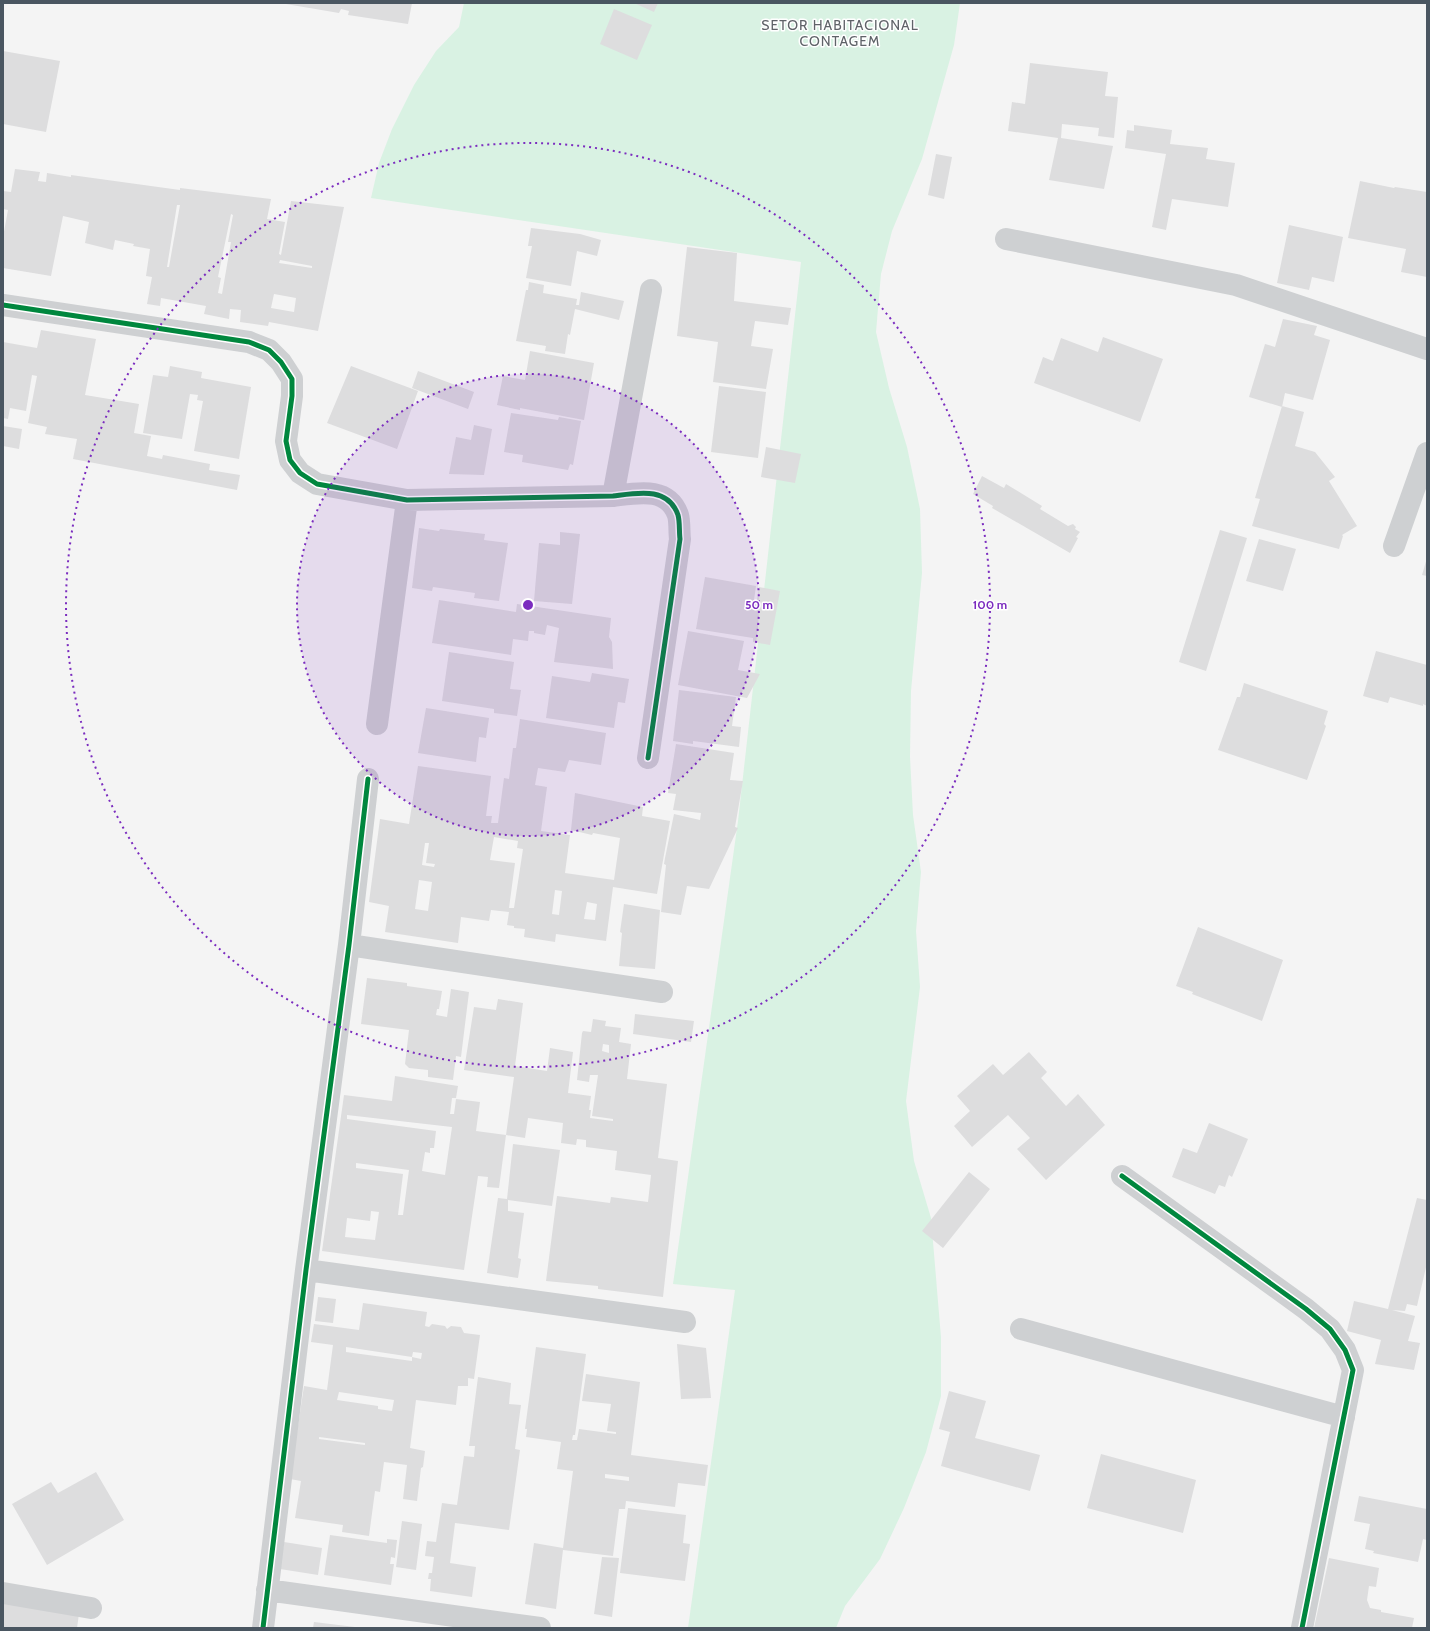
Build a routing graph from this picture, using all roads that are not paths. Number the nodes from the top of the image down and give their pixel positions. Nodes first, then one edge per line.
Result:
1 (1006, 239) dead end
2 (651, 290) dead end
3 (3, 304) edge
4 (1427, 349) edge
5 (1427, 453) edge
6 (613, 496) junction
7 (407, 500) junction
8 (1394, 546) dead end
9 (377, 724) dead end
10 (648, 758) dead end
11 (368, 779) dead end
12 (349, 945) junction
13 (662, 992) dead end
14 (1122, 1176) dead end
15 (306, 1270) junction
16 (685, 1322) dead end
17 (1021, 1329) dead end
18 (1344, 1417) junction
19 (267, 1590) junction
20 (3, 1593) edge
21 (91, 1608) dead end
22 (263, 1628) edge
23 (540, 1628) edge
24 (1302, 1628) edge

1 - 4 street
2 - 6 street
3 - 7 street
5 - 8 street
6 - 7 street
6 - 10 street
7 - 9 street
11 - 12 street
12 - 13 street
12 - 15 street
14 - 18 street
15 - 16 street
15 - 19 street
17 - 18 street
18 - 24 street
19 - 22 street
19 - 23 street
20 - 21 street

